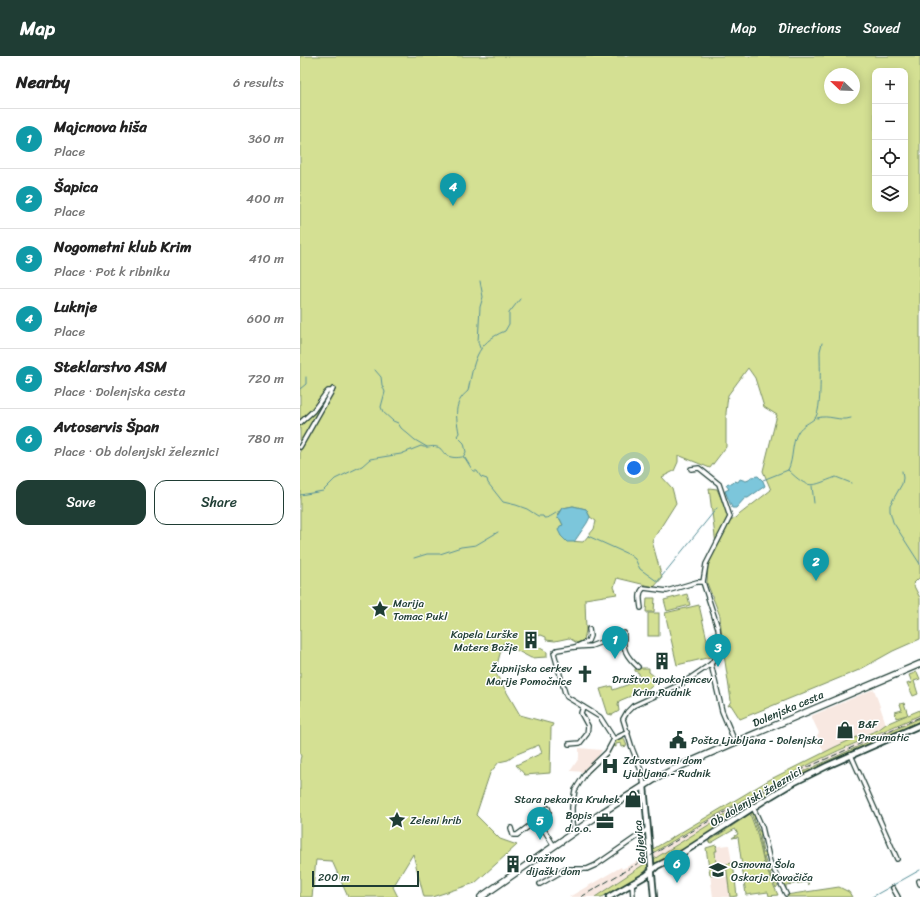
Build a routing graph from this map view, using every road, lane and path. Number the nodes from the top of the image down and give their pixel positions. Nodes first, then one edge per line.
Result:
1 (300, 423) edge
2 (300, 447) edge
3 (691, 469) dead end
4 (703, 582) junction
5 (641, 608) dead end
6 (589, 629) dead end
7 (624, 633) dead end
8 (624, 638) junction
9 (575, 647) junction
10 (711, 664) junction
11 (920, 664) edge
12 (638, 667) dead end
13 (582, 707) junction
14 (920, 725) edge
15 (628, 732) junction
16 (614, 739) junction
17 (735, 742) junction
18 (569, 744) dead end
19 (851, 755) junction
20 (644, 786) junction
21 (753, 807) junction
22 (511, 828) dead end
23 (648, 829) junction
24 (575, 832) junction
25 (554, 846) junction
26 (897, 859) dead end
27 (652, 870) junction
28 (632, 883) junction
29 (540, 884) dead end
30 (893, 888) dead end
31 (786, 894) dead end
32 (480, 897) edge
33 (609, 897) edge
34 (633, 897) edge
35 (654, 897) edge
36 (898, 897) edge

1 - 2 street
3 - 4 street
4 - 5 street
4 - 10 street
6 - 9 street
7 - 8 street
8 - 9 street
8 - 12 street
9 - 13 street
10 - 15 street
10 - 17 street
11 - 17 main road, Dolenjska cesta
13 - 16 street
13 - 18 street
14 - 19 street, Ob dolenjski železnici
15 - 16 street
15 - 20 street
16 - 24 street
17 - 20 main road, Dolenjska cesta
19 - 21 street, Ob dolenjski železnici
19 - 26 street
20 - 23 street, Galjevica
20 - 24 main road, Dolenjska cesta
21 - 27 street, Ob dolenjski železnici
21 - 31 street
22 - 25 street
23 - 27 street, Galjevica
23 - 29 street
24 - 25 main road, Dolenjska cesta
25 - 32 main road, Dolenjska cesta
27 - 28 street, Ob dolenjski železnici
27 - 35 street, Galjevica
28 - 33 street, Ob dolenjski železnici
28 - 34 street
30 - 36 street

